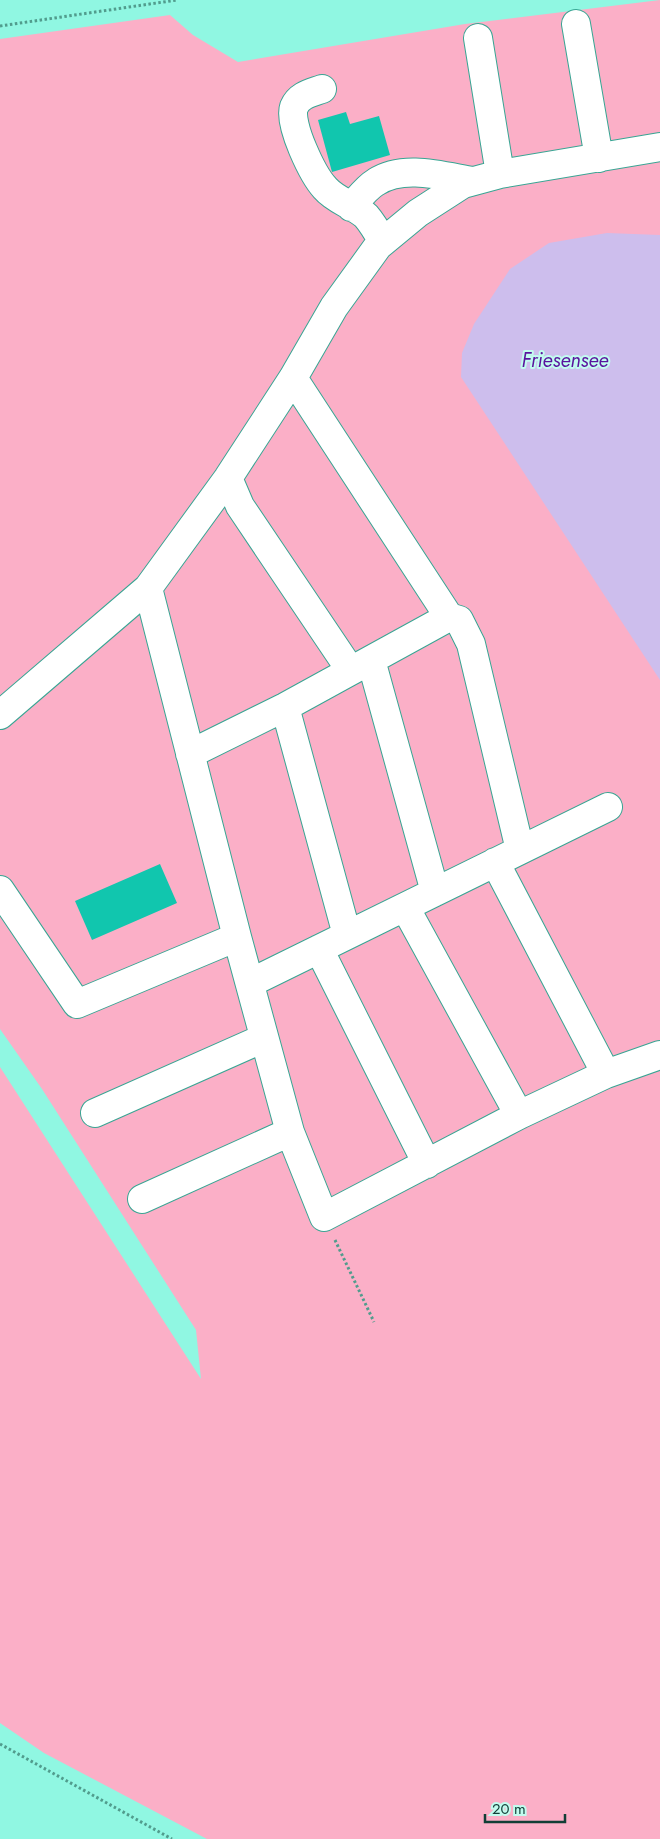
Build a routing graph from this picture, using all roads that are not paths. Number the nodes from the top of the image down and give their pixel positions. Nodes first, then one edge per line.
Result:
1 (576, 24) dead end
2 (478, 38) dead end
3 (322, 89) dead end
4 (660, 147) edge
5 (599, 158) junction
6 (500, 174) junction
7 (472, 181) junction
8 (351, 207) junction
9 (384, 242) junction
10 (293, 378) junction
11 (228, 478) junction
12 (148, 588) junction
13 (449, 617) junction
14 (361, 665) junction
15 (285, 707) junction
16 (0, 715) edge
17 (190, 754) junction
18 (608, 807) dead end
19 (520, 850) junction
20 (495, 862) junction
21 (0, 890) edge
22 (435, 892) junction
23 (405, 907) junction
24 (347, 935) junction
25 (237, 937) junction
26 (319, 949) junction
27 (250, 983) junction
28 (264, 1038) junction
29 (660, 1055) edge
30 (606, 1074) junction
31 (95, 1113) dead end
32 (520, 1115) junction
33 (290, 1132) junction
34 (427, 1164) junction
35 (142, 1199) dead end

1 - 5 lane
2 - 6 lane
3 - 8 lane
4 - 5 lane
5 - 6 lane
6 - 7 lane
7 - 8 lane
7 - 9 lane
8 - 9 lane
9 - 10 lane
10 - 11 lane
10 - 13 lane
11 - 12 lane
11 - 14 lane
12 - 16 lane
12 - 17 lane
13 - 14 lane
13 - 19 lane
14 - 15 lane
14 - 22 lane
15 - 17 lane
15 - 24 lane
17 - 25 lane
18 - 19 lane
19 - 20 lane
20 - 22 lane
20 - 30 lane
21 - 25 lane
22 - 23 lane
23 - 24 lane
23 - 32 lane
24 - 26 lane
25 - 27 lane
26 - 27 lane
26 - 34 lane
27 - 28 lane
28 - 31 lane
28 - 33 lane
29 - 30 lane
30 - 32 lane
32 - 34 lane
33 - 34 lane
33 - 35 lane

